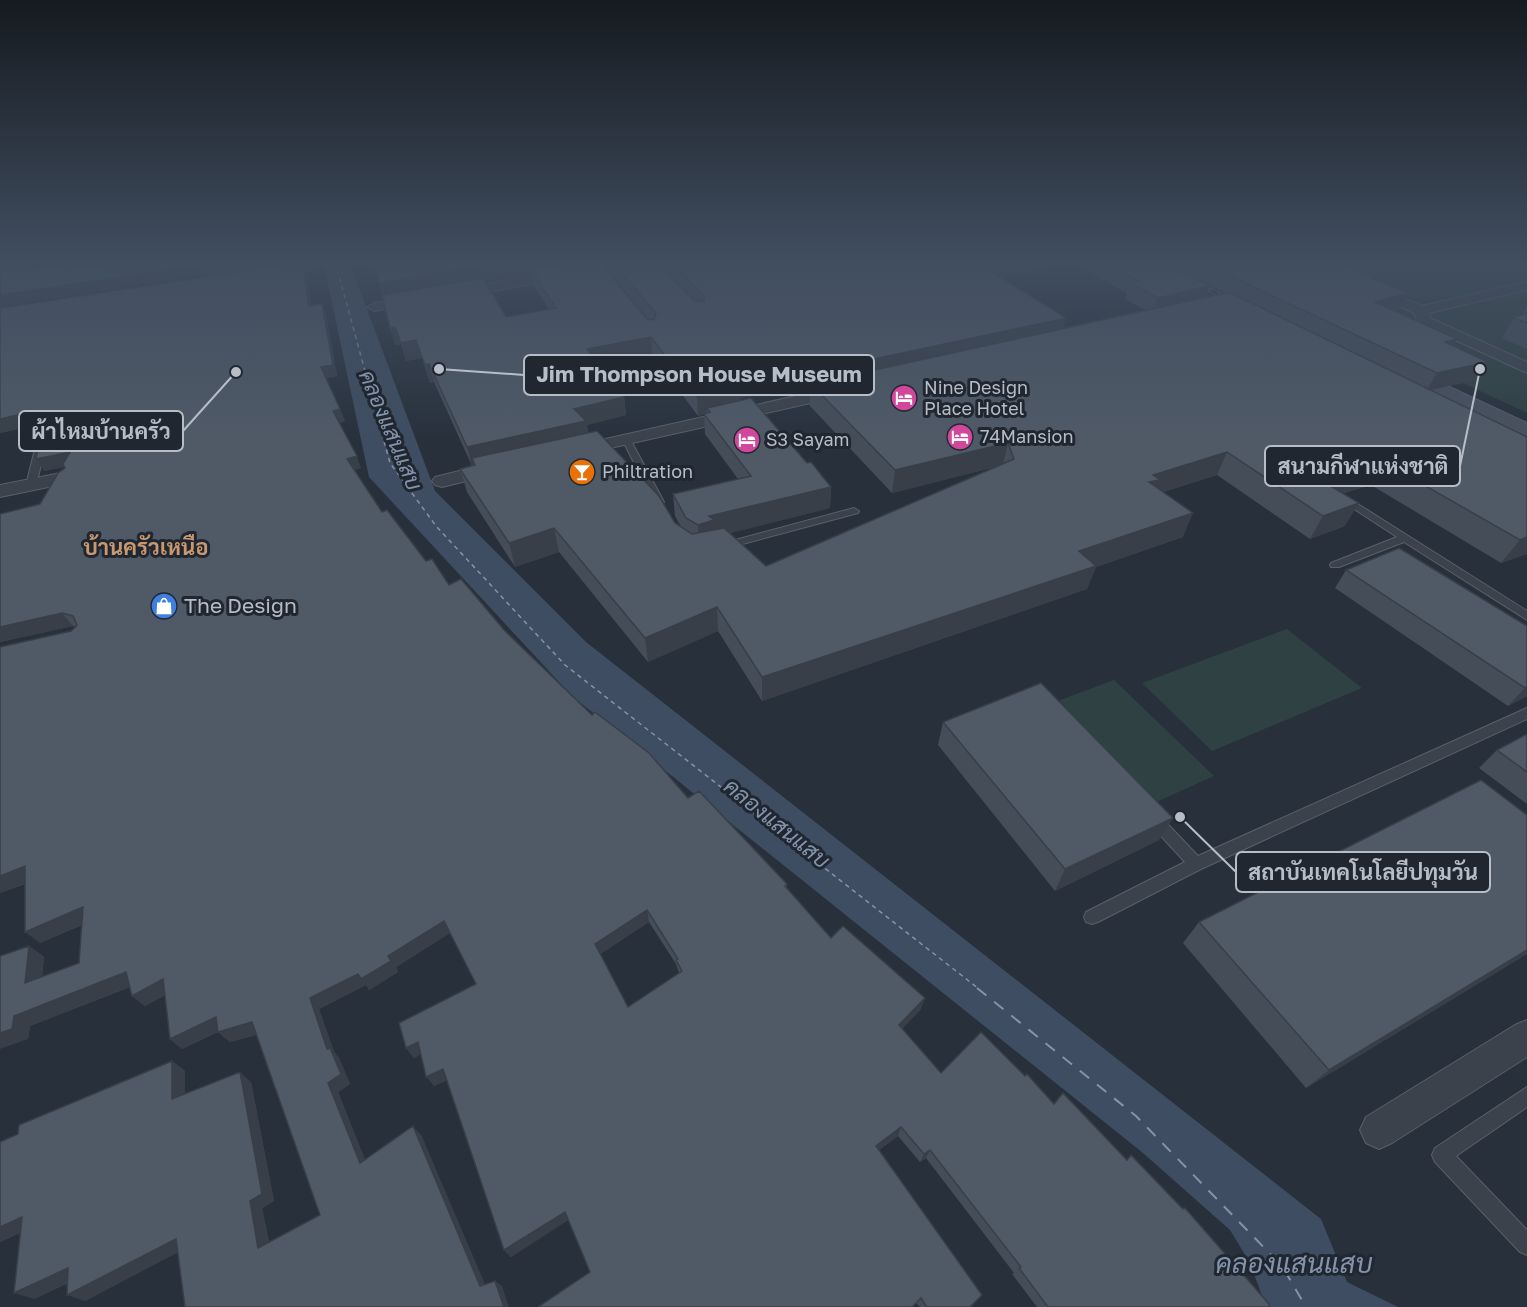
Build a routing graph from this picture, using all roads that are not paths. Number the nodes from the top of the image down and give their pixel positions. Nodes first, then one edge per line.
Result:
1 (1427, 322) edge
2 (1527, 368) edge
3 (852, 388) edge
4 (1527, 432) edge
5 (626, 440) junction
6 (41, 444) edge
7 (568, 452) edge
8 (1527, 453) edge
9 (511, 465) edge
10 (61, 478) edge
11 (442, 481) dead end
12 (31, 485) junction
13 (0, 491) edge
14 (1345, 499) edge
15 (854, 511) dead end
16 (665, 512) edge
17 (1405, 538) junction
18 (709, 550) edge
19 (1335, 565) dead end
20 (1524, 611) edge
21 (1527, 713) edge
22 (1140, 805) edge
23 (1196, 864) junction
24 (1092, 916) dead end
25 (1527, 1037) edge
26 (1527, 1096) edge
27 (1379, 1130) dead end
28 (1527, 1245) edge

1 - 2 street
3 - 5 street
4 - 8 main road
5 - 7 street
5 - 16 lane
6 - 12 lane
9 - 11 street
10 - 12 street
12 - 13 street
14 - 17 lane
15 - 18 lane
17 - 19 lane
17 - 20 lane
21 - 23 lane
22 - 23 lane
23 - 24 lane
25 - 27 street
26 - 28 lane

